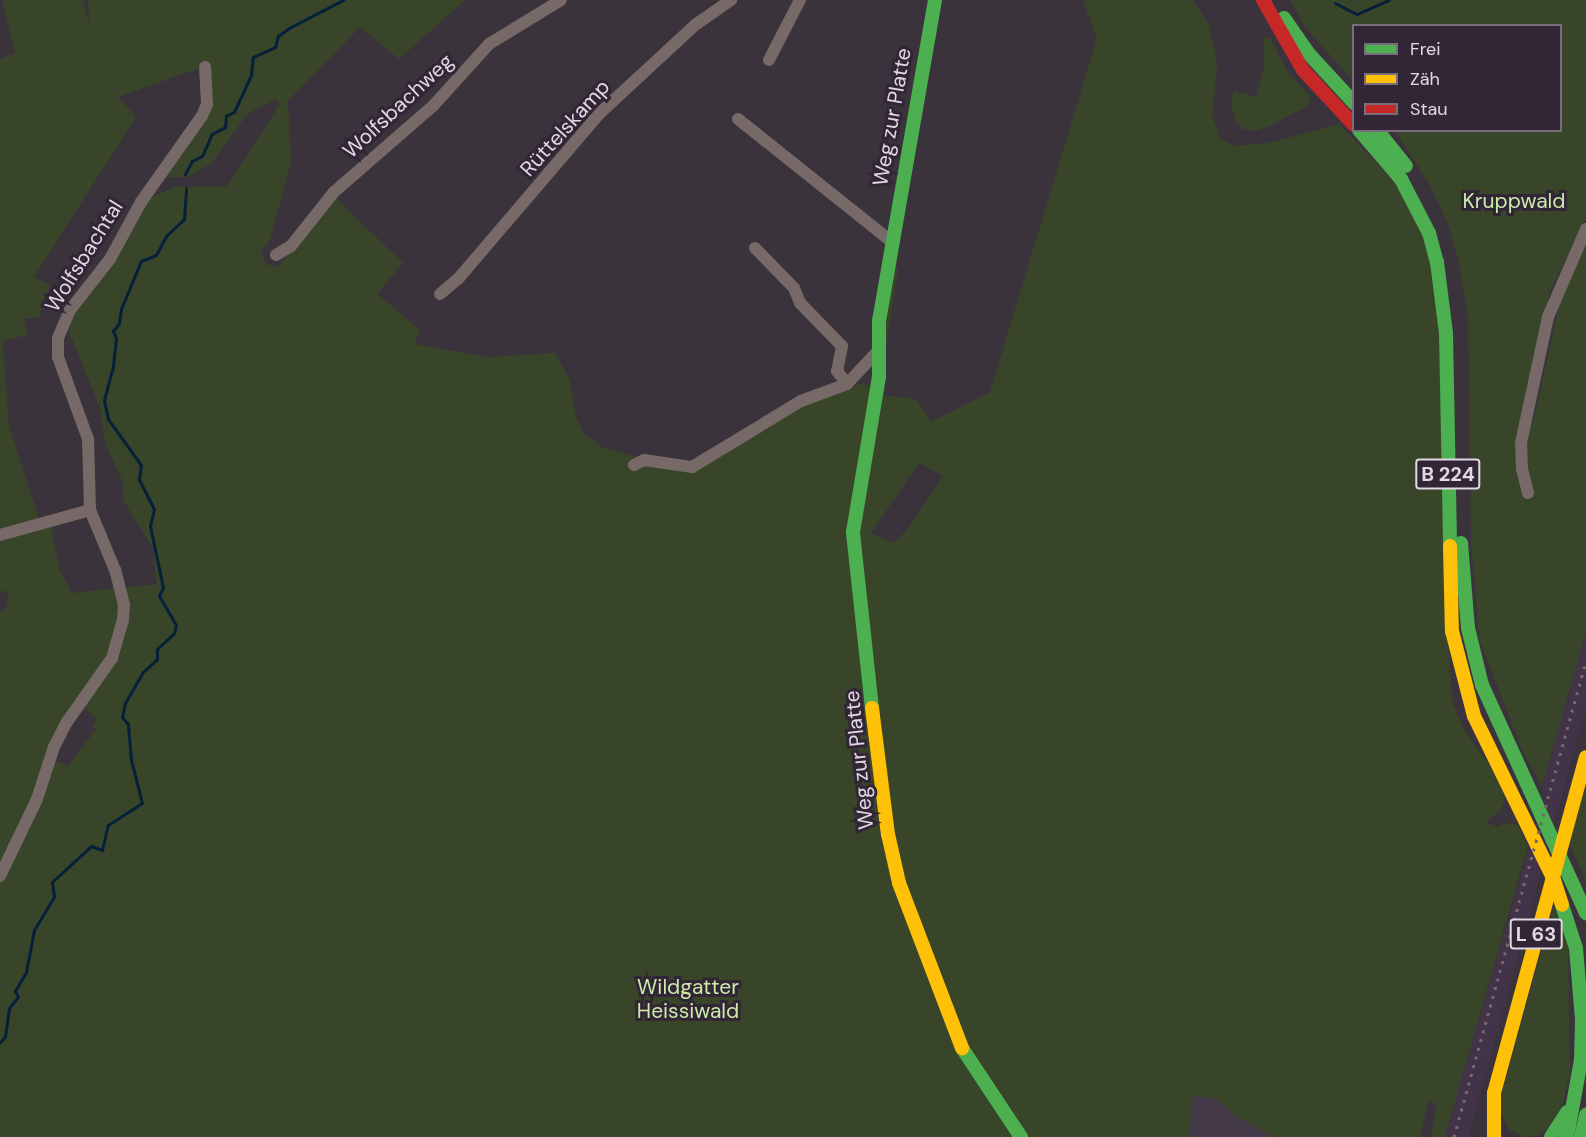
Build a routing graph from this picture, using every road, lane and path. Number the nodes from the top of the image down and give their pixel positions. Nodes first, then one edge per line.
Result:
1 (561, 0) edge
2 (731, 0) edge
3 (800, 0) edge
4 (935, 0) edge
5 (1263, 0) edge
6 (1276, 0) edge
7 (770, 60) dead end
8 (205, 67) dead end
9 (1352, 102) edge
10 (738, 119) dead end
11 (1352, 124) edge
12 (1361, 132) edge
13 (1378, 132) edge
14 (1586, 229) edge
15 (891, 241) junction
16 (755, 248) dead end
17 (276, 255) dead end
18 (440, 294) dead end
19 (878, 351) junction
20 (847, 384) junction
21 (634, 465) dead end
22 (1528, 493) dead end
23 (90, 510) junction
24 (0, 535) edge
25 (1586, 757) edge
26 (0, 876) edge
27 (1586, 913) edge
28 (1575, 1098) junction
29 (1492, 1113) junction
30 (1586, 1115) edge
31 (1586, 1132) edge
32 (1022, 1137) edge
33 (1494, 1137) edge
34 (1506, 1137) edge
35 (1551, 1137) edge
36 (1567, 1137) edge
37 (1582, 1137) edge

1 - 17 street, Wolfsbachweg
2 - 18 street, Rüttelskamp
3 - 7 street
4 - 15 main road, Weg zur Platte
5 - 11 main road
6 - 9 main road
8 - 23 street, Wolfsbachtal
10 - 15 street, Weg zur Platte
12 - 28 main road, B 224
13 - 27 main road, B 224
14 - 22 street
15 - 19 main road, Weg zur Platte
16 - 20 street
19 - 20 street
19 - 32 main road, Weg zur Platte
20 - 21 street
23 - 24 street
23 - 26 street, Wolfsbachtal
25 - 29 main road, L 63
28 - 35 main road
28 - 36 main road, B 224
29 - 33 main road, L 63
29 - 34 main road
30 - 37 main road
31 - 37 main road

